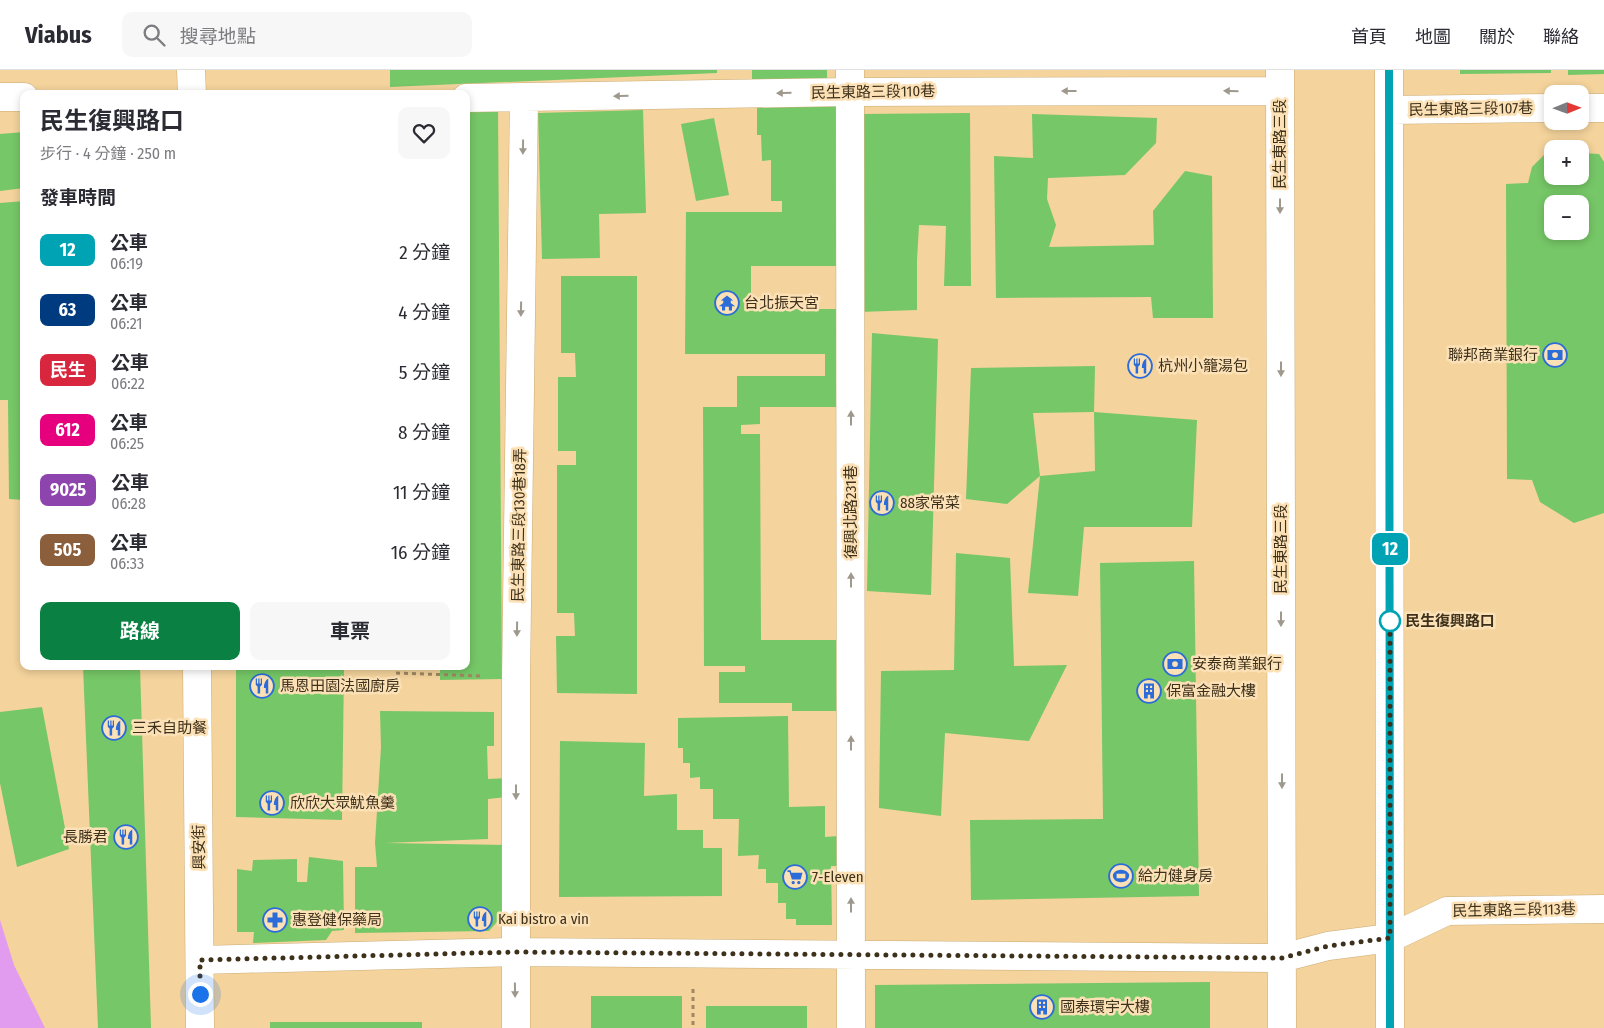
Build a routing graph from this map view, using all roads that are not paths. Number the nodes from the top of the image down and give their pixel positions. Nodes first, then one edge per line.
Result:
1 (191, 70) edge
2 (1389, 70) edge
3 (850, 81) edge
4 (1280, 81) edge
5 (192, 90) edge
6 (0, 96) edge
7 (20, 97) edge
8 (470, 98) edge
9 (524, 98) junction
10 (1544, 108) edge
11 (1589, 108) edge
12 (1604, 108) edge
13 (1389, 110) junction
14 (197, 670) edge
15 (1604, 909) edge
16 (1390, 938) junction
17 (515, 952) junction
18 (851, 954) junction
19 (1282, 958) junction
20 (200, 960) junction
21 (200, 1028) edge
22 (516, 1028) edge
23 (851, 1028) edge
24 (1282, 1028) edge
25 (1390, 1028) edge

1 - 5 street
2 - 13 street
4 -> 3 street, 民生東路三段110巷
3 -> 9 street, 民生東路三段110巷
18 -> 3 street, 復興北路231巷
4 -> 19 street, 民生東路三段
6 - 7 street
8 - 9 street, 民生東路三段110巷
9 -> 17 street, 民生東路三段130巷18弄
10 - 13 street, 民生東路三段107巷
11 - 12 street
13 - 16 street
14 - 20 street, 興安街
15 - 16 street, 民生東路三段113巷
16 - 19 street, 民生東路三段113巷
16 - 25 street
17 - 18 street, 民生東路三段113巷
17 - 20 street, 民生東路三段113巷
17 -> 22 street, 民生東路三段130巷18弄
18 - 19 street, 民生東路三段113巷
18 - 23 street, 復興北路231巷
19 - 24 street, 民生東路三段
20 - 21 street, 興安街

